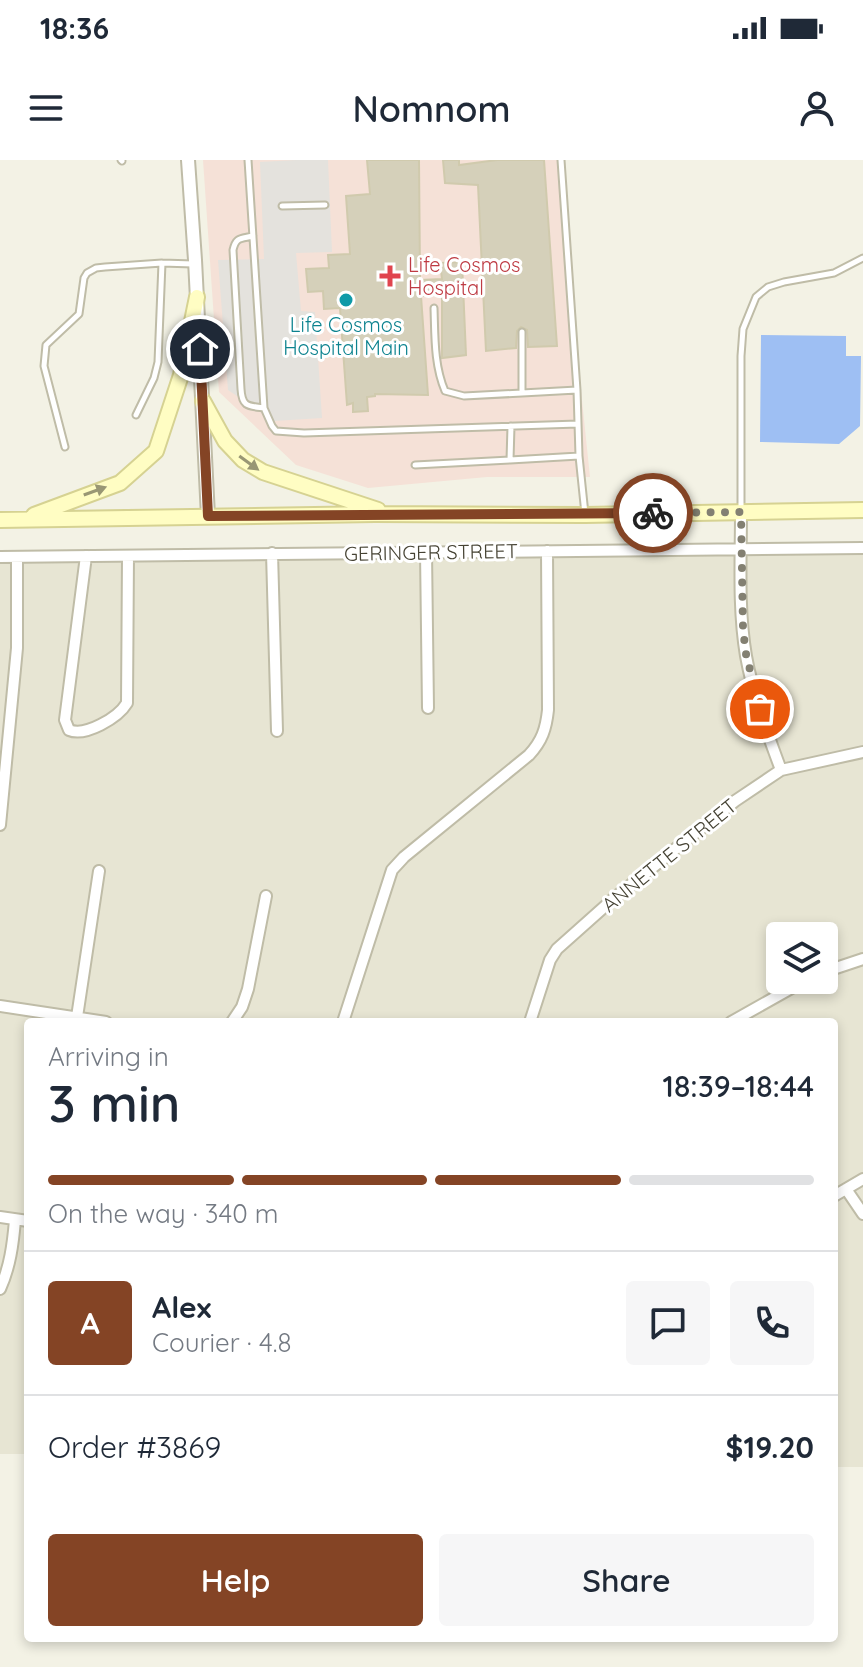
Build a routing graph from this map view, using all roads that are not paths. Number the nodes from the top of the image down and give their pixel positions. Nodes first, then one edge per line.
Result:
1 (188, 160) edge
2 (248, 160) edge
3 (561, 160) edge
4 (325, 205) dead end
5 (282, 206) dead end
6 (253, 236) junction
7 (863, 258) edge
8 (162, 263) junction
9 (194, 264) junction
10 (197, 297) junction
11 (434, 308) dead end
12 (522, 332) dead end
13 (577, 390) junction
14 (522, 393) junction
15 (203, 401) junction
16 (264, 408) junction
17 (136, 415) dead end
18 (578, 424) junction
19 (511, 426) junction
20 (65, 447) dead end
21 (579, 456) junction
22 (510, 460) junction
23 (415, 465) dead end
24 (863, 510) edge
25 (741, 512) junction
26 (390, 514) junction
27 (585, 515) junction
28 (208, 516) junction
29 (0, 520) edge
30 (22, 520) junction
31 (863, 548) edge
32 (741, 549) junction
33 (547, 551) junction
34 (426, 552) junction
35 (272, 553) junction
36 (86, 556) junction
37 (128, 556) junction
38 (0, 557) edge
39 (17, 557) junction
40 (5, 708) edge
41 (428, 708) dead end
42 (277, 731) dead end
43 (863, 752) edge
44 (781, 770) junction
45 (1, 804) edge
46 (0, 825) edge
47 (99, 871) dead end
48 (266, 896) dead end
49 (863, 959) edge
50 (838, 967) edge
51 (781, 994) edge
52 (0, 1006) edge
53 (77, 1017) junction
54 (83, 1018) edge
55 (235, 1018) edge
56 (344, 1018) edge
57 (531, 1018) edge
58 (738, 1018) edge
59 (863, 1179) edge
60 (846, 1189) junction
61 (838, 1194) edge
62 (863, 1214) edge
63 (0, 1217) edge
64 (15, 1220) junction
65 (24, 1221) edge
66 (0, 1289) edge

1 - 9 street
2 - 6 lane
3 - 13 lane
4 - 5 lane
6 - 16 lane
6 - 16 lane
7 - 25 lane
8 - 9 lane
8 - 17 lane
8 - 20 lane
9 - 10 street
10 - 15 street
30 -> 10 main road
11 - 14 lane
12 - 14 lane
13 - 14 lane
13 - 18 lane
15 -> 26 main road
15 - 28 street
16 - 19 lane
18 - 19 lane
18 - 21 lane
19 - 22 lane
21 - 22 lane
21 - 27 lane
22 - 23 lane
24 - 25 main road
25 - 27 main road
25 - 32 street
26 - 27 main road
26 - 28 main road
28 - 30 main road
29 - 30 main road
31 - 32 street, GERINGER STREET
32 - 33 street, GERINGER STREET
32 - 44 street
33 - 34 street, GERINGER STREET
33 - 56 street
34 - 35 street, GERINGER STREET
34 - 41 street
35 - 37 street, GERINGER STREET
35 - 42 street
36 - 37 street, GERINGER STREET
36 - 37 street
36 - 39 street, GERINGER STREET
38 - 39 street, GERINGER STREET
39 - 40 street
40 - 45 street
43 - 44 street, ANNETTE STREET
44 - 57 street, ANNETTE STREET
45 - 46 street
47 - 53 street
48 - 55 street
49 - 50 street
51 - 58 street
52 - 53 street
53 - 54 street
59 - 60 street
60 - 61 street
60 - 62 street
63 - 64 street
64 - 65 street
64 - 66 street

